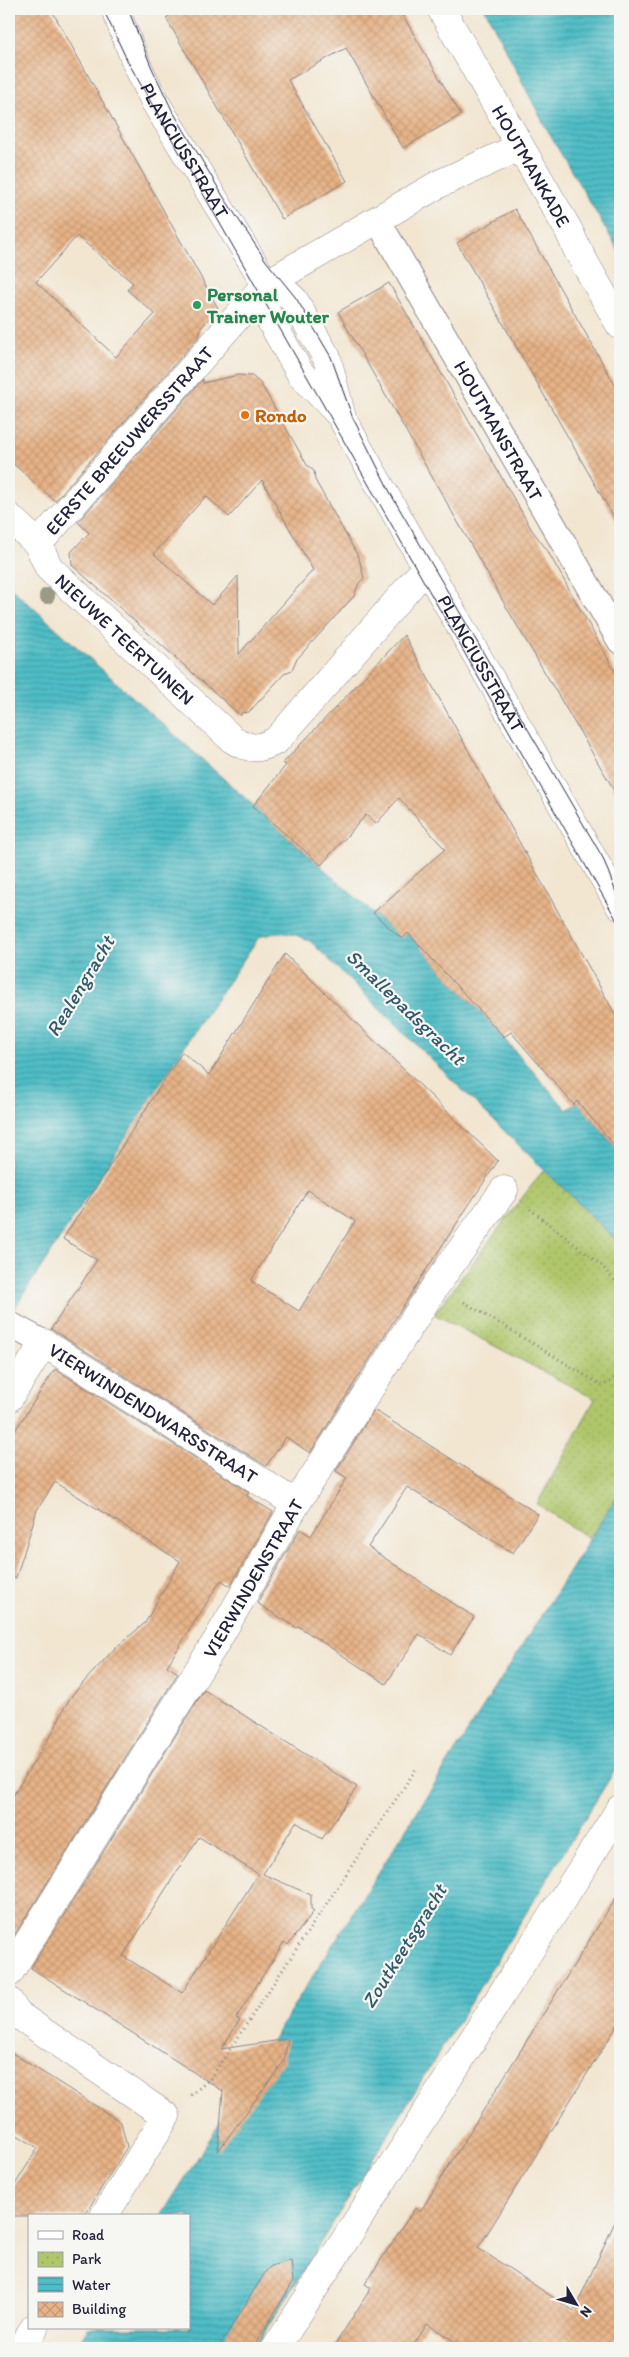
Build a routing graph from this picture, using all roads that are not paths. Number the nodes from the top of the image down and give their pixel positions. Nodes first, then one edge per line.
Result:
1 (115, 9) edge
2 (441, 9) edge
3 (520, 147) junction
4 (377, 219) junction
5 (266, 284) junction
6 (620, 325) edge
7 (9, 517) edge
8 (38, 544) junction
9 (426, 569) junction
10 (611, 608) edge
11 (620, 641) edge
12 (620, 906) edge
13 (504, 1190) dead end
14 (9, 1324) edge
15 (44, 1343) junction
16 (9, 1398) edge
17 (296, 1504) junction
18 (620, 1809) edge
19 (9, 1973) edge
20 (9, 2001) edge
21 (105, 2214) edge
22 (33, 2330) edge
23 (21, 2348) edge
24 (276, 2348) edge

1 - 5 street, PLANCIUSSTRAAT
2 - 3 street, HOUTMANKADE
3 - 4 street, EERSTE BREEUWERSSTRAAT
3 - 6 street, HOUTMANKADE
4 - 5 street, EERSTE BREEUWERSSTRAAT
4 - 10 street, HOUTMANSTRAAT
5 - 8 street, EERSTE BREEUWERSSTRAAT
5 - 9 street, PLANCIUSSTRAAT
7 - 8 street, NIEUWE TEERTUINEN
8 - 9 street, NIEUWE TEERTUINEN
9 - 12 street, PLANCIUSSTRAAT
10 - 11 street, HOUTMANSTRAAT
13 - 17 street, VIERWINDENSTRAAT
14 - 15 street, VIERWINDENDWARSSTRAAT
15 - 16 street
15 - 17 street, VIERWINDENDWARSSTRAAT
17 - 19 street, VIERWINDENSTRAAT
18 - 24 street
20 - 21 street
22 - 23 street

